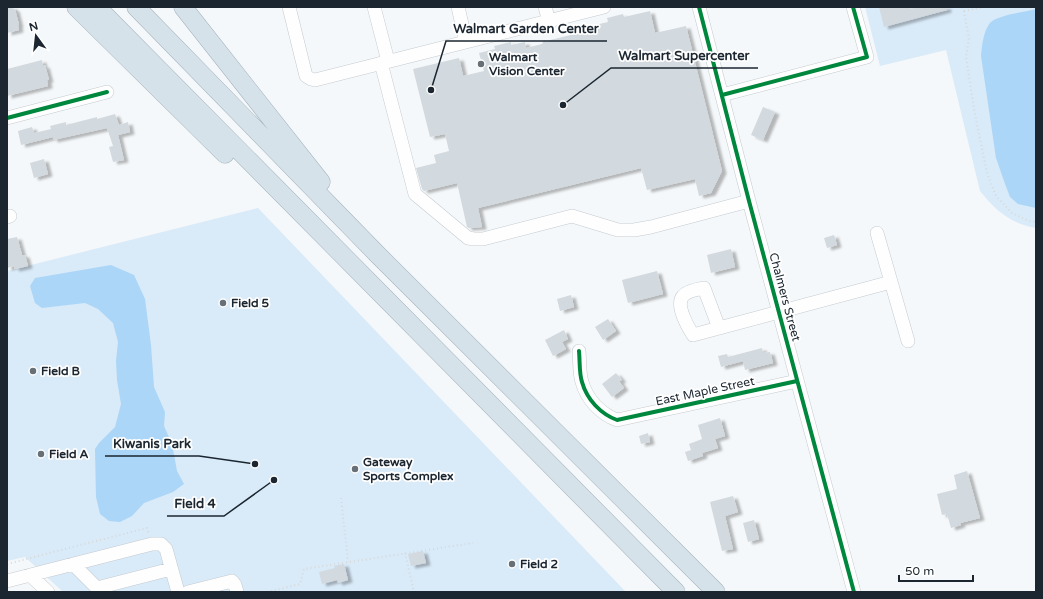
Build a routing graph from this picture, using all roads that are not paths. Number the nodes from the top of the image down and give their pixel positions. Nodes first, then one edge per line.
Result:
1 (76, 7) edge
2 (97, 7) edge
3 (136, 7) edge
4 (289, 7) edge
5 (374, 7) edge
6 (458, 7) edge
7 (545, 7) edge
8 (604, 7) edge
9 (699, 7) edge
10 (853, 7) edge
11 (187, 10) edge
12 (549, 21) junction
13 (466, 42) junction
14 (384, 62) junction
15 (107, 92) dead end
16 (722, 94) junction
17 (7, 118) edge
18 (749, 201) junction
19 (877, 233) dead end
20 (377, 254) junction
21 (892, 282) junction
22 (778, 312) junction
23 (719, 328) dead end
24 (908, 341) dead end
25 (579, 351) dead end
26 (797, 381) junction
27 (490, 404) junction
28 (73, 564) junction
29 (171, 569) junction
30 (30, 575) junction
31 (7, 581) edge
32 (99, 590) edge
33 (35, 592) edge
34 (48, 592) edge
35 (178, 592) edge
36 (188, 592) edge
37 (237, 592) edge
38 (676, 592) edge
39 (716, 592) edge
40 (854, 592) edge

1 - 27 highway
2 - 27 highway
3 - 20 highway
4 - 14 street
5 - 14 street
6 - 13 street
7 - 12 street
8 - 12 street
9 - 16 street, Chalmers Street
10 - 16 street
11 - 20 highway
12 - 13 street
13 - 14 street
14 - 18 street
15 - 17 street
16 - 18 street, Chalmers Street
18 - 22 street, Chalmers Street
19 - 21 street
20 - 39 highway
21 - 22 street
21 - 24 street
22 - 23 street
22 - 26 street, Chalmers Street
25 - 26 street, East Maple Street
26 - 40 street, Chalmers Street
27 - 38 highway
28 - 29 street
28 - 30 street
28 - 32 street
29 - 32 street
29 - 35 street
30 - 31 street
30 - 33 street
30 - 34 street
36 - 37 street

